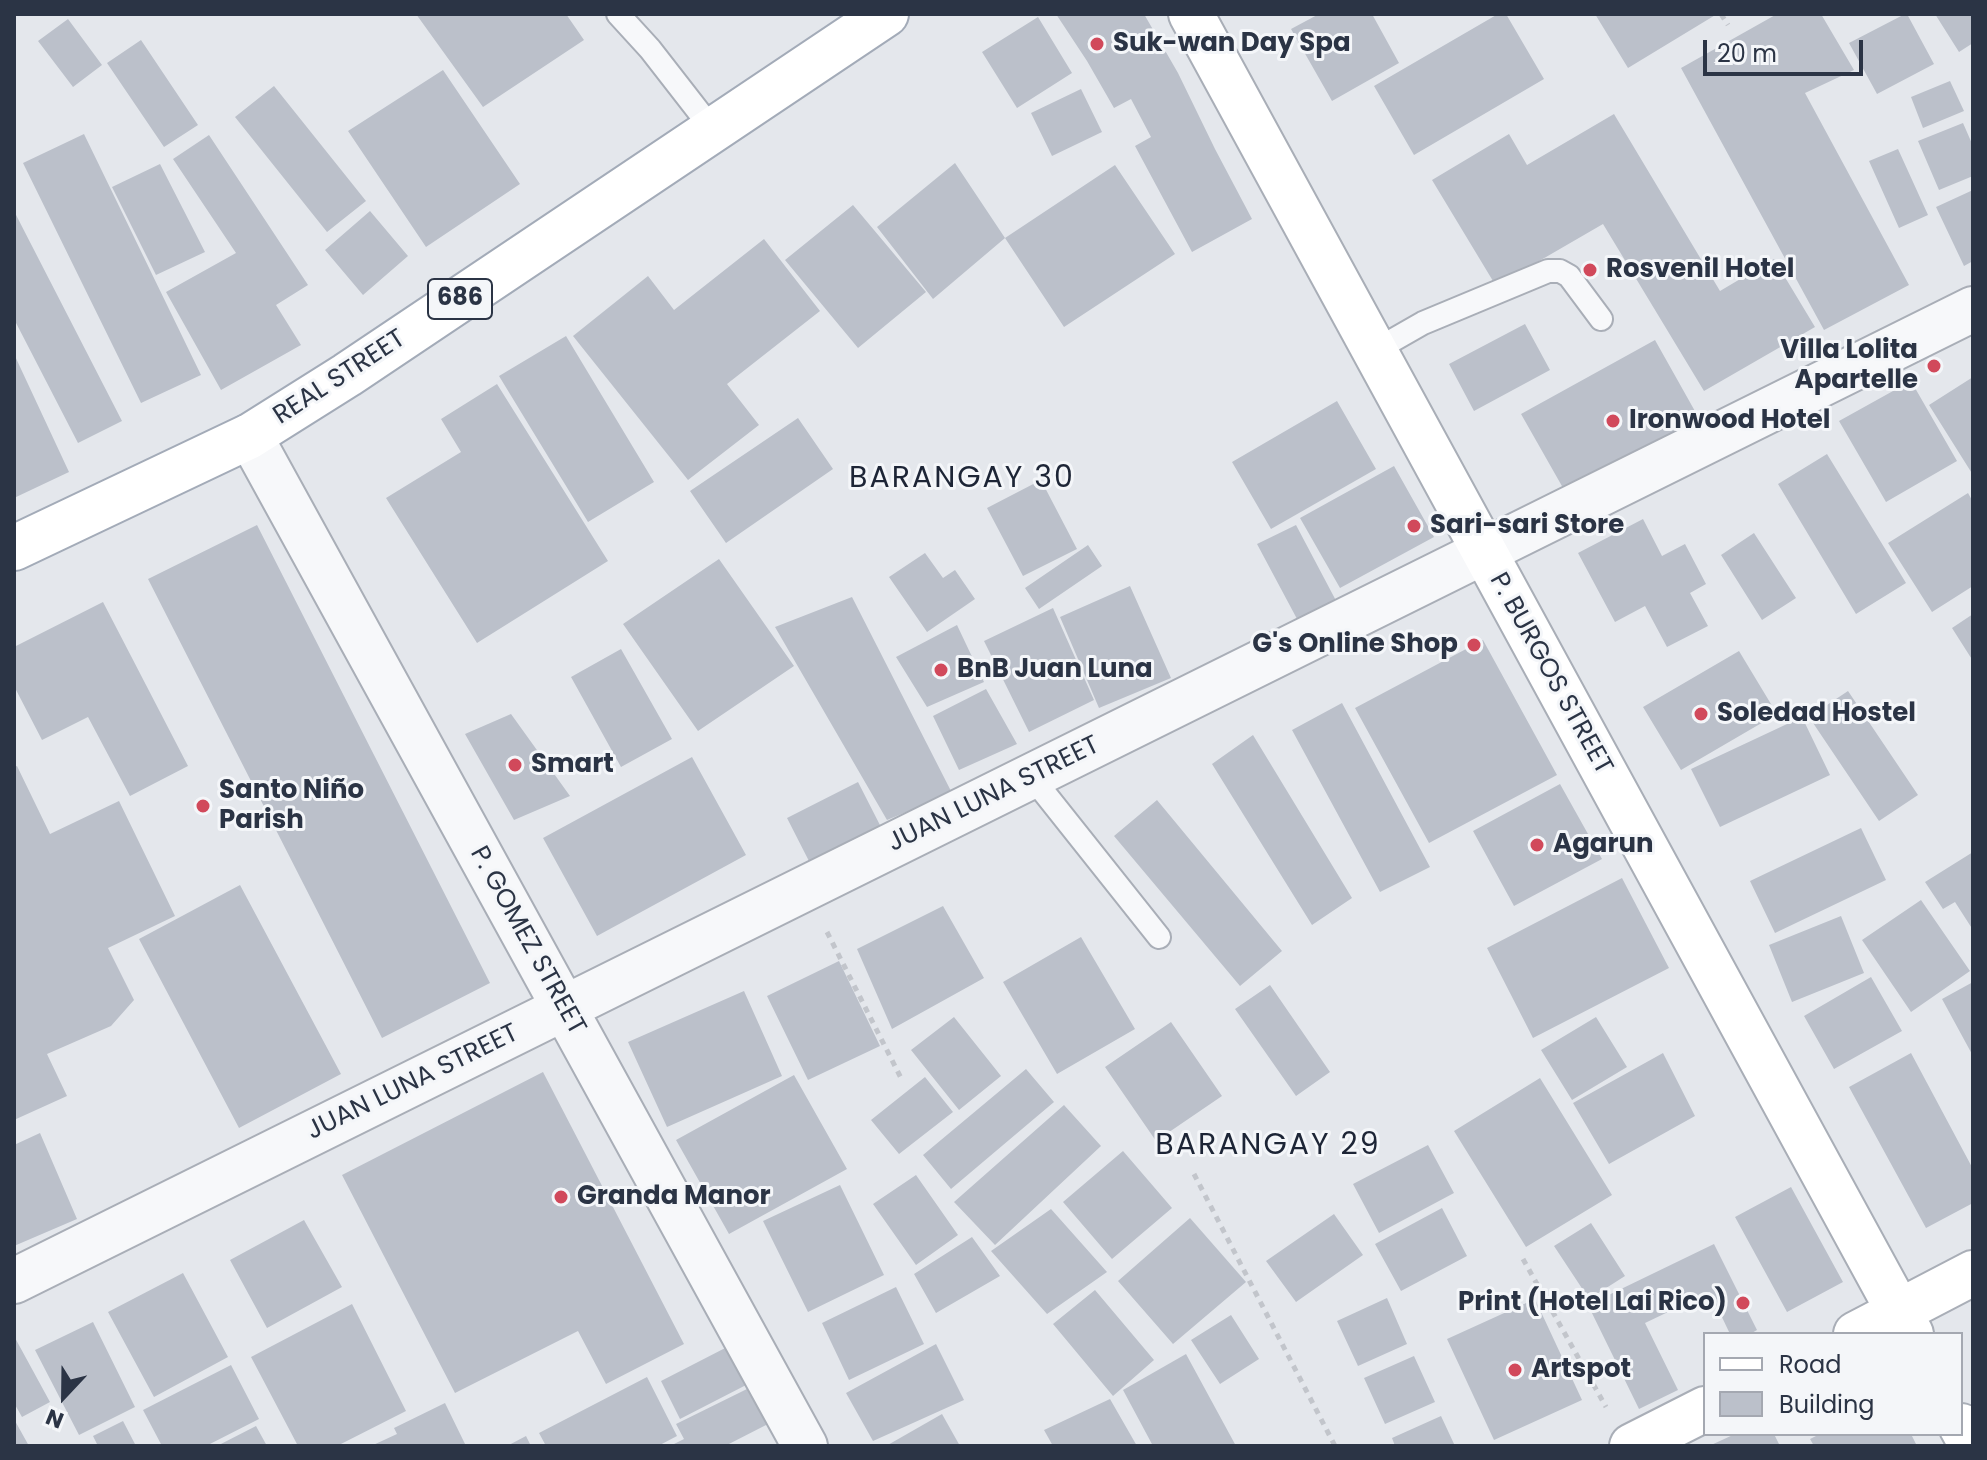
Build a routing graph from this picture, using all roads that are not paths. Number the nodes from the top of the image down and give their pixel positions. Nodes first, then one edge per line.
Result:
1 (618, 14) edge
2 (886, 14) edge
3 (1191, 14) edge
4 (713, 130) junction
5 (1973, 309) edge
6 (1601, 319) dead end
7 (1374, 351) junction
8 (250, 436) junction
9 (14, 548) edge
10 (1484, 552) junction
11 (1031, 776) junction
12 (1159, 937) dead end
13 (564, 1008) junction
14 (1973, 1273) edge
15 (14, 1281) edge
16 (1905, 1323) edge
17 (1865, 1332) edge
18 (1703, 1410) edge
19 (1622, 1433) edge
20 (805, 1446) edge

1 - 4 lane
2 - 4 main road, REAL STREET / 686
3 - 7 main road, P. BURGOS STREET
4 - 8 main road, REAL STREET / 686
5 - 10 street, JUAN LUNA STREET
6 - 7 lane
7 - 10 main road, P. BURGOS STREET
8 - 9 main road, REAL STREET / 686
8 - 13 street, P. GOMEZ STREET
10 - 11 street, JUAN LUNA STREET
10 - 16 main road, P. BURGOS STREET
11 - 12 lane
11 - 13 street, JUAN LUNA STREET
13 - 15 street, JUAN LUNA STREET
13 - 20 street, P. GOMEZ STREET
14 - 16 main road
16 - 17 main road
18 - 19 main road

